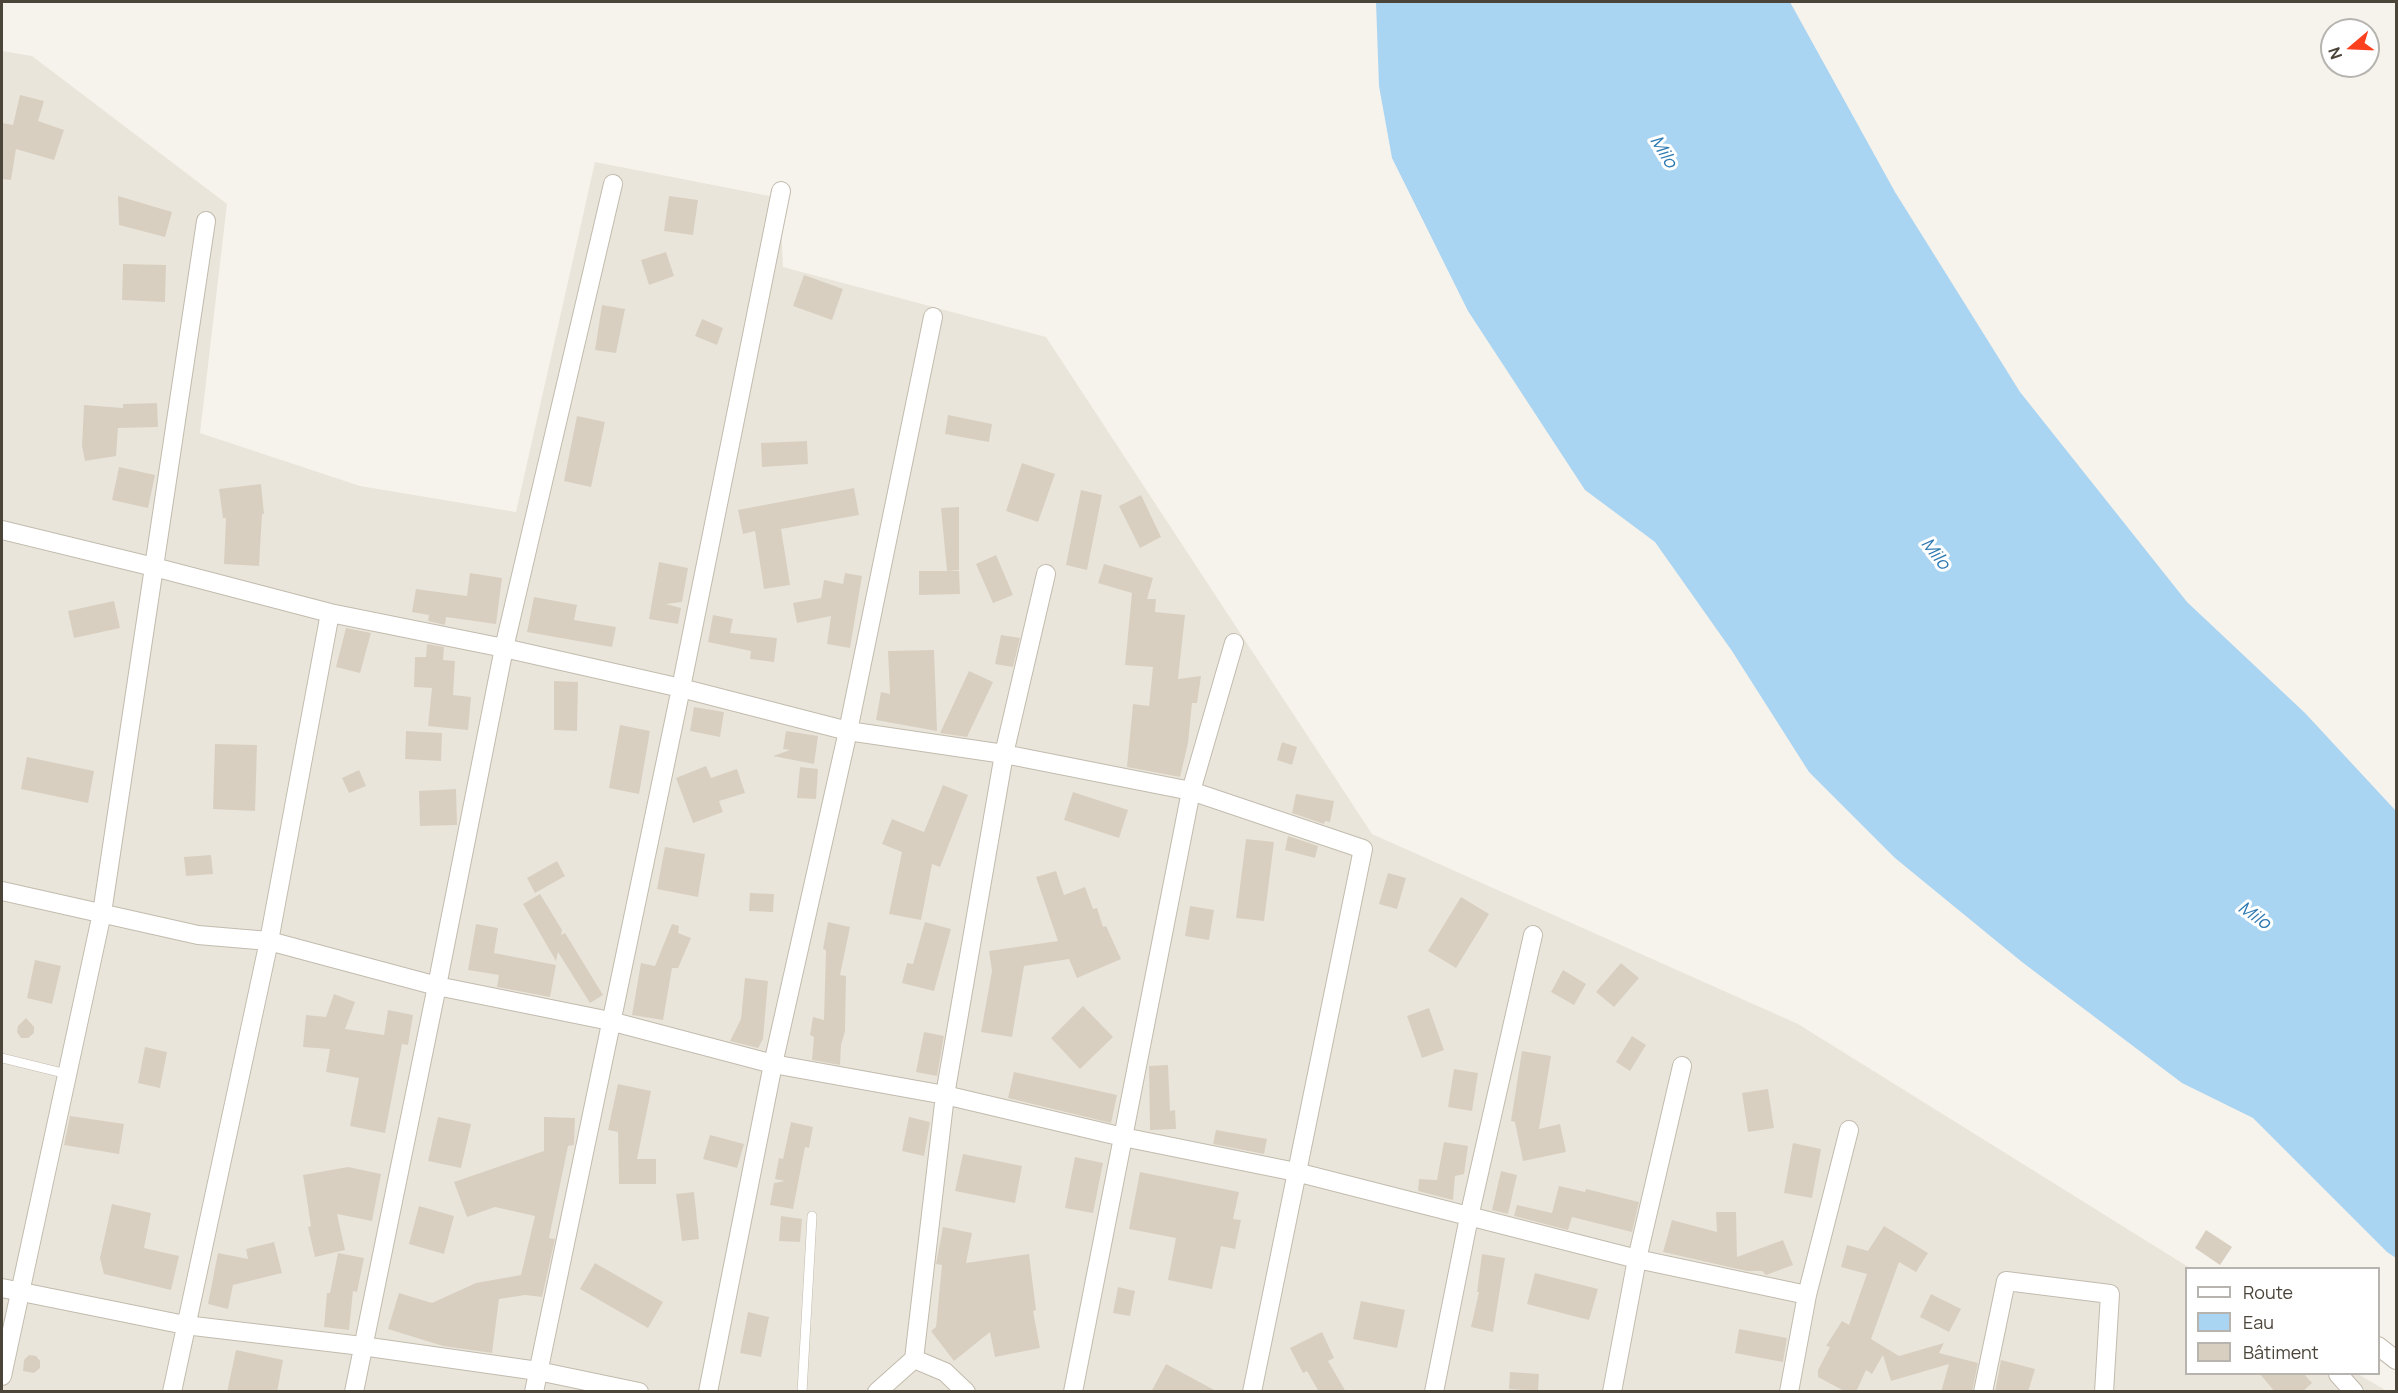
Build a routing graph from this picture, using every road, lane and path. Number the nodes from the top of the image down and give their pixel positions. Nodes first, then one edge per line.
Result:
1 (613, 184) dead end
2 (781, 191) dead end
3 (206, 221) dead end
4 (933, 317) dead end
5 (2, 530) edge
6 (154, 567) junction
7 (1046, 574) dead end
8 (330, 614) junction
9 (1234, 643) dead end
10 (504, 648) junction
11 (681, 688) junction
12 (848, 731) junction
13 (1004, 754) junction
14 (1191, 791) junction
15 (2, 891) edge
16 (102, 913) junction
17 (1533, 934) dead end
18 (269, 941) junction
19 (437, 986) junction
20 (610, 1021) junction
21 (2, 1058) edge
22 (773, 1064) junction
23 (1682, 1066) dead end
24 (67, 1074) junction
25 (945, 1095) junction
26 (1849, 1130) dead end
27 (1123, 1137) junction
28 (1296, 1172) junction
29 (812, 1216) dead end
30 (1469, 1217) junction
31 (1637, 1259) junction
32 (2, 1288) edge
33 (20, 1291) junction
34 (1807, 1295) junction
35 (185, 1325) junction
36 (362, 1346) junction
37 (2380, 1347) edge
38 (914, 1359) junction
39 (2397, 1360) edge
40 (538, 1371) junction
41 (2338, 1375) edge
42 (2, 1376) edge
43 (171, 1392) edge
44 (354, 1392) edge
45 (534, 1392) edge
46 (639, 1392) edge
47 (708, 1392) edge
48 (802, 1392) edge
49 (877, 1392) edge
50 (966, 1392) edge
51 (1073, 1392) edge
52 (1252, 1392) edge
53 (1434, 1392) edge
54 (1612, 1392) edge
55 (1789, 1392) edge
56 (1983, 1392) edge
57 (2104, 1392) edge
58 (2354, 1392) edge

1 - 10 street
2 - 11 street
3 - 6 street
4 - 12 street
5 - 6 street
6 - 8 street
6 - 16 street
7 - 13 street
8 - 10 street
8 - 18 street
9 - 14 street
10 - 11 street
10 - 19 street
11 - 12 street
11 - 20 street
12 - 13 street
12 - 22 street
13 - 14 street
13 - 25 street
14 - 27 street
14 - 28 street
15 - 16 street
16 - 18 street
16 - 24 street
17 - 30 street
18 - 19 street
18 - 35 street
19 - 20 street
19 - 36 street
20 - 22 street
20 - 40 street
21 - 24 lane
22 - 25 street
22 - 47 street
23 - 31 street
24 - 33 street
25 - 27 street
25 - 38 street
26 - 34 street
27 - 28 street
27 - 51 street
28 - 30 street
28 - 52 street
29 - 48 lane
30 - 31 street
30 - 53 street
31 - 34 street
31 - 54 street
32 - 33 street
33 - 35 street
33 - 42 street
34 - 55 street
35 - 36 street
35 - 43 street
36 - 40 street
36 - 44 street
37 - 39 street
38 - 49 street
38 - 50 street
40 - 45 street
40 - 46 street
41 - 58 street
56 - 57 street

